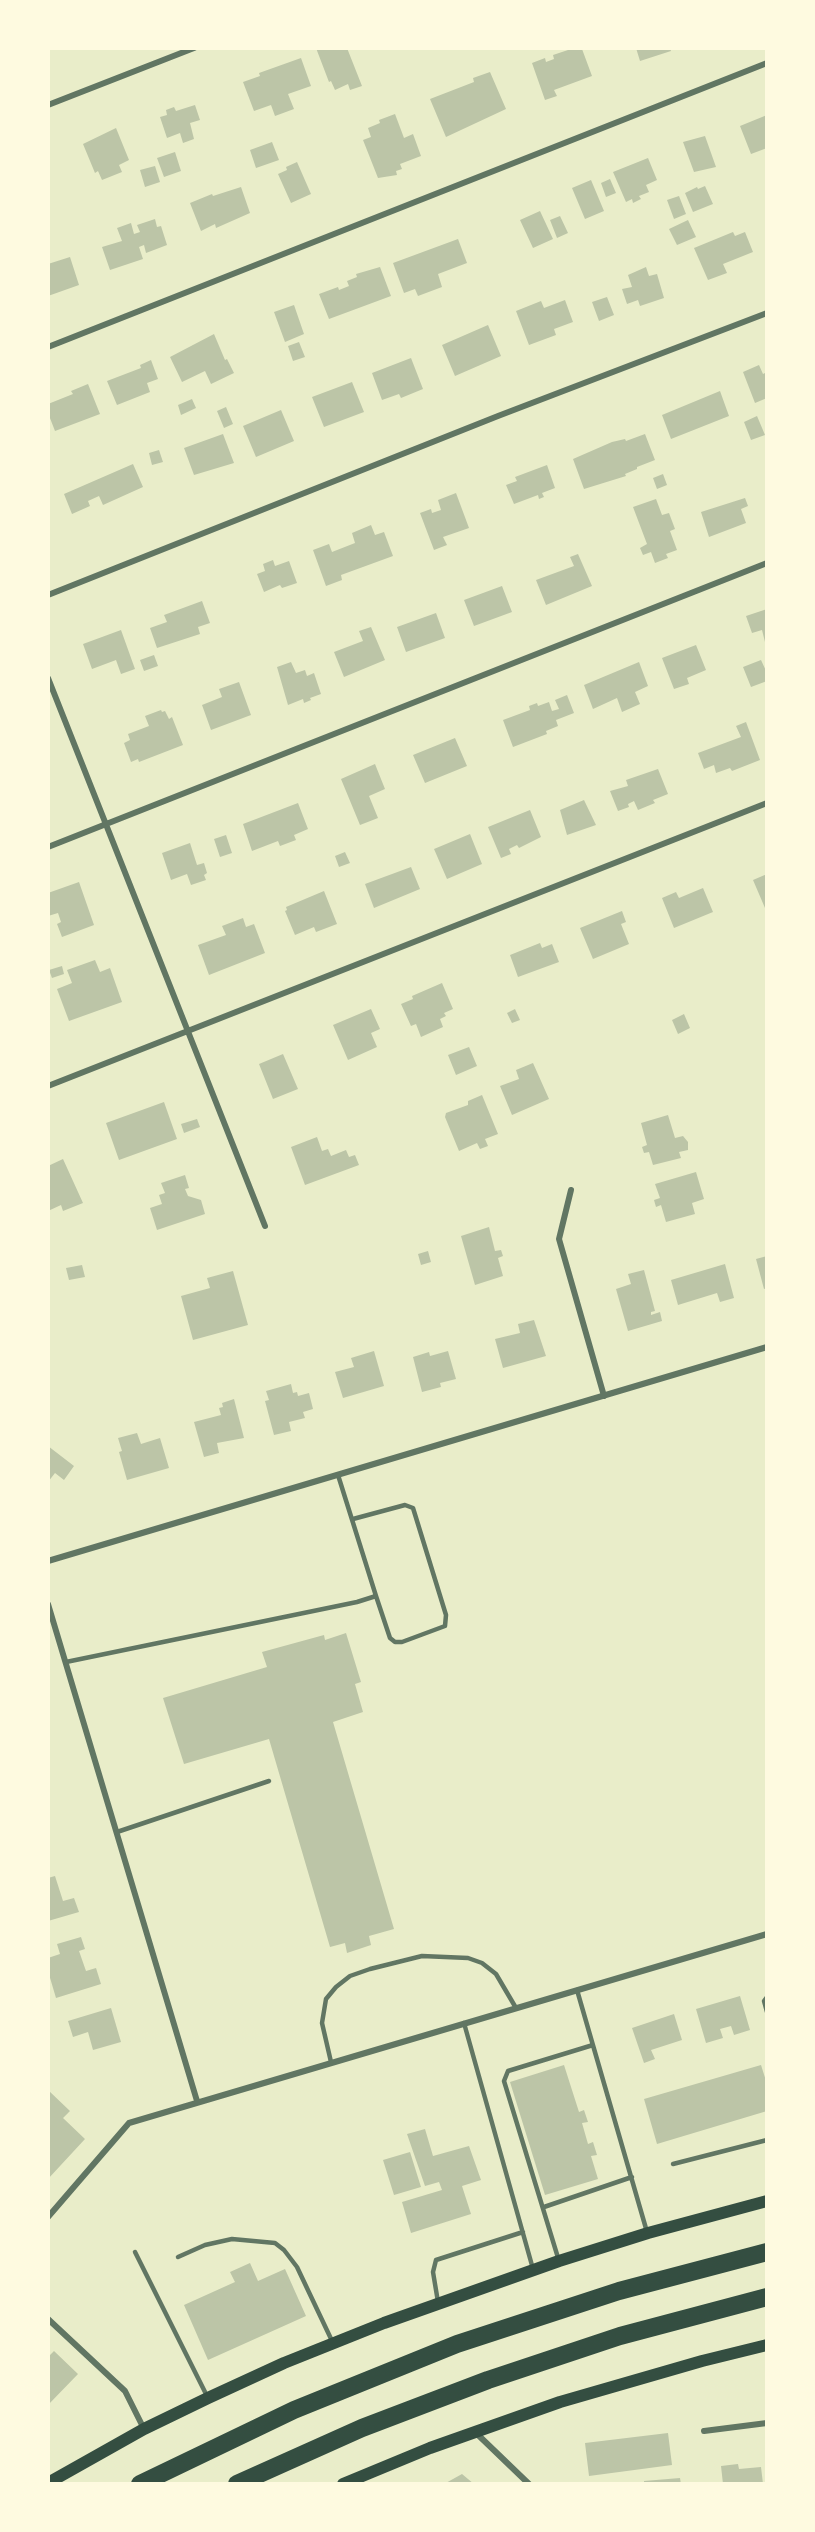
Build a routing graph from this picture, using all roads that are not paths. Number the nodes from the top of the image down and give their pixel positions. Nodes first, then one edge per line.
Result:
1 (194, 48) edge
2 (767, 63) edge
3 (48, 105) edge
4 (767, 313) edge
5 (48, 347) edge
6 (767, 563) edge
7 (48, 595) edge
8 (48, 678) edge
9 (767, 803) edge
10 (105, 825) junction
11 (48, 847) edge
12 (187, 1032) junction
13 (48, 1086) edge
14 (571, 1190) dead end
15 (265, 1226) dead end
16 (767, 1347) edge
17 (604, 1396) junction
18 (338, 1475) junction
19 (352, 1520) junction
20 (48, 1561) edge
21 (376, 1596) junction
22 (48, 1604) edge
23 (66, 1662) junction
24 (269, 1781) dead end
25 (117, 1832) junction
26 (767, 1934) edge
27 (577, 1990) junction
28 (767, 1996) edge
29 (516, 2008) junction
30 (767, 2012) edge
31 (464, 2023) junction
32 (593, 2045) junction
33 (331, 2062) junction
34 (197, 2101) junction
35 (767, 2140) edge
36 (673, 2164) dead end
37 (632, 2177) junction
38 (767, 2201) edge
39 (544, 2207) junction
40 (48, 2217) edge
41 (524, 2232) junction
42 (648, 2233) junction
43 (135, 2252) dead end
44 (767, 2252) edge
45 (178, 2257) dead end
46 (559, 2261) junction
47 (533, 2269) junction
48 (767, 2297) edge
49 (438, 2303) junction
50 (48, 2319) edge
51 (333, 2343) junction
52 (767, 2345) edge
53 (208, 2398) junction
54 (767, 2423) edge
55 (144, 2429) junction
56 (704, 2431) dead end
57 (475, 2432) junction
58 (48, 2483) edge
59 (140, 2484) edge
60 (237, 2484) edge
61 (343, 2484) edge
62 (529, 2484) edge

1 - 3 street
2 - 5 street
4 - 7 street
6 - 10 street
8 - 10 street
9 - 12 street
10 - 11 street
10 - 12 street
12 - 13 street
12 - 15 street
14 - 17 street
16 - 17 street
17 - 18 street
18 - 19 lane
18 - 20 street
19 - 21 lane
19 - 21 lane
21 - 23 lane
22 - 23 street
23 - 25 street
24 - 25 lane
25 - 34 street
26 - 27 street
27 - 29 street
27 - 32 lane
28 - 30 lane
29 - 31 street
29 - 33 lane
31 - 33 street
31 - 41 lane
32 - 37 lane
32 - 39 lane
33 - 34 street
34 - 40 street
35 - 36 lane
37 - 39 lane
37 - 42 lane
38 - 42 main road
39 - 46 lane
41 - 47 lane
41 - 49 lane
42 - 46 main road
43 - 53 lane
44 - 59 highway
45 - 51 lane
46 - 47 main road
47 - 49 main road
48 - 60 highway
49 - 51 main road
50 - 55 street
51 - 53 main road
52 - 57 main road
53 - 55 main road
54 - 56 street
55 - 58 main road
57 - 61 main road
57 - 62 street

